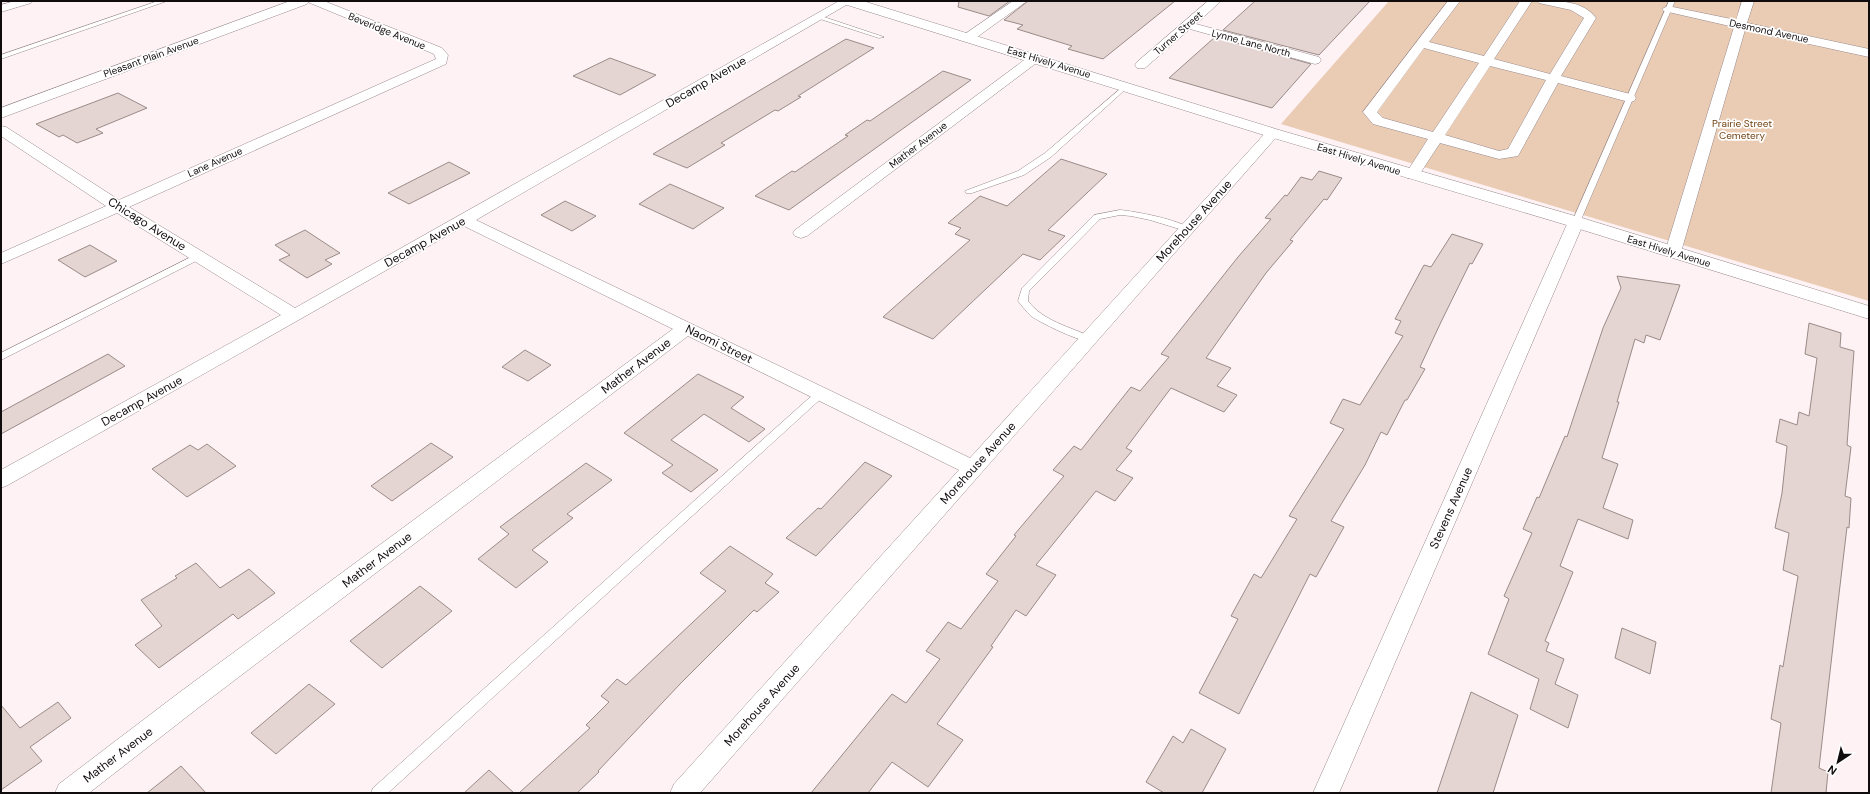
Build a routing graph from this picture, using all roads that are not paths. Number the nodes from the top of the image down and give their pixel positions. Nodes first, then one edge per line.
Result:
1 (27, 1) edge
2 (164, 1) edge
3 (302, 1) edge
4 (314, 1) edge
5 (848, 1) edge
6 (1021, 1) edge
7 (1214, 1) edge
8 (1454, 1) edge
9 (1526, 1) edge
10 (1543, 1) edge
11 (1748, 1) edge
12 (1670, 5) edge
13 (1, 9) edge
14 (819, 17) junction
15 (1188, 25) junction
16 (1741, 25) junction
17 (881, 37) dead end
18 (969, 37) junction
19 (1422, 44) junction
20 (1869, 53) edge
21 (1, 57) edge
22 (1035, 58) junction
23 (1315, 60) dead end
24 (1488, 61) junction
25 (1141, 65) dead end
26 (430, 66) joint
27 (1554, 78) junction
28 (1126, 86) junction
29 (1629, 98) junction
30 (1, 113) edge
31 (1, 130) edge
32 (1273, 133) junction
33 (1438, 137) junction
34 (1412, 175) junction
35 (969, 191) dead end
36 (117, 206) junction
37 (464, 220) junction
38 (1576, 222) junction
39 (1186, 229) junction
40 (801, 233) dead end
41 (1673, 252) junction
42 (199, 256) junction
43 (1, 259) edge
44 (1869, 313) edge
45 (294, 315) junction
46 (687, 328) junction
47 (1089, 339) junction
48 (1, 357) edge
49 (820, 393) junction
50 (973, 468) junction
51 (1, 480) edge
52 (68, 793) edge
53 (378, 793) edge
54 (683, 793) edge
55 (1326, 793) edge

1 - 13 street
2 - 21 lane
3 - 30 street, Pleasant Plain Avenue
4 - 26 street, Beveridge Avenue
5 - 14 street, Decamp Avenue
5 - 18 street, East Hively Avenue
6 - 18 street
7 - 15 street, Turner Street
8 - 19 street
9 - 24 street
10 - 27 street
11 - 16 street
12 - 16 street, Desmond Avenue
12 - 29 lane
14 - 17 lane
14 - 37 street, Decamp Avenue
15 - 23 street, Lynne Lane North
15 - 25 street, Turner Street
16 - 20 street, Desmond Avenue
16 - 41 street
18 - 22 street, East Hively Avenue
19 - 24 street
19 - 33 street
22 - 28 street, East Hively Avenue
22 - 40 street, Mather Avenue
24 - 27 street
24 - 33 street
26 - 36 street, Lane Avenue
27 - 29 street
27 - 33 street
28 - 32 street, East Hively Avenue
28 - 35 lane
29 - 38 lane
31 - 36 street, Chicago Avenue
32 - 34 street, East Hively Avenue
32 - 39 street, Morehouse Avenue
33 - 34 street
34 - 38 street, East Hively Avenue
36 - 42 street, Chicago Avenue
36 - 43 street, Lane Avenue
37 - 45 street, Decamp Avenue
37 - 46 street, Naomi Street
38 - 41 street, East Hively Avenue
38 - 55 street, Stevens Avenue
39 - 47 street, Morehouse Avenue
39 - 47 lane
41 - 44 street, East Hively Avenue
42 - 45 street, Chicago Avenue
42 - 48 lane
45 - 51 street, Decamp Avenue
46 - 49 street, Naomi Street
46 - 52 street, Mather Avenue
47 - 50 street, Morehouse Avenue
49 - 50 street, Naomi Street
49 - 53 lane
50 - 54 street, Morehouse Avenue

